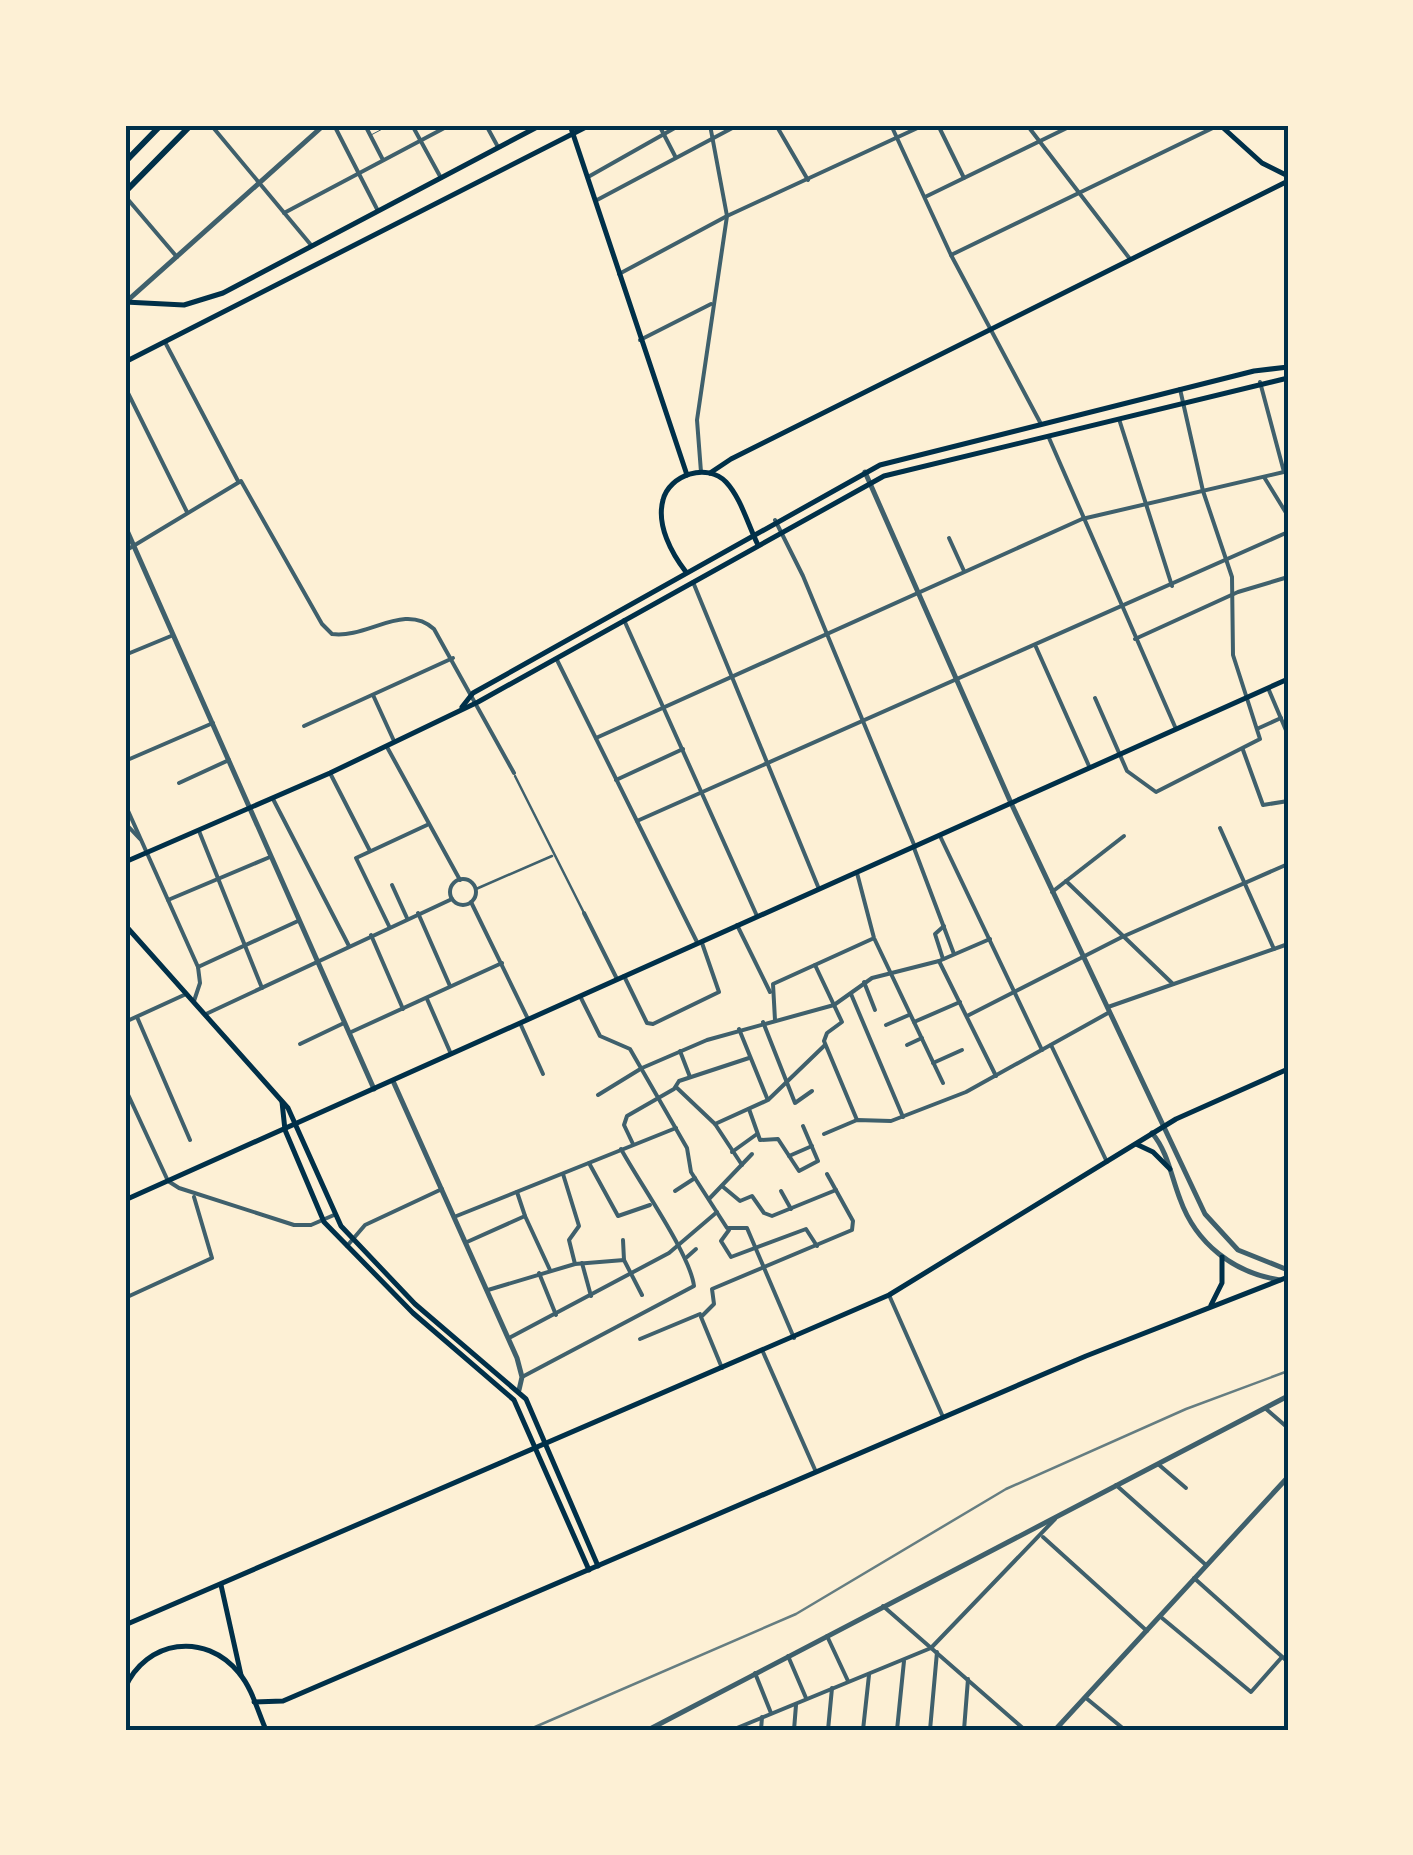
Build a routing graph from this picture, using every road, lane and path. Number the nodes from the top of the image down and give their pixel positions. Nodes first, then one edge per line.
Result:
1 (161, 125) edge
2 (191, 125) edge
3 (211, 125) edge
4 (324, 125) edge
5 (334, 125) edge
6 (364, 125) edge
7 (390, 125) edge
8 (412, 125) edge
9 (450, 125) edge
10 (486, 125) edge
11 (540, 125) edge
12 (570, 125) edge
13 (590, 125) edge
14 (659, 125) edge
15 (680, 125) edge
16 (710, 125) edge
17 (738, 125) edge
18 (776, 125) edge
19 (891, 125) edge
20 (924, 125) edge
21 (938, 125) edge
22 (1027, 125) edge
23 (1073, 125) edge
24 (1220, 125) edge
25 (573, 134) junction
26 (664, 134) junction
27 (370, 136) junction
28 (712, 138) junction
29 (897, 138) junction
30 (420, 140) junction
31 (1040, 142) junction
32 (498, 148) junction
33 (676, 158) junction
34 (383, 160) junction
35 (125, 162) edge
36 (358, 174) junction
37 (440, 178) junction
38 (588, 178) junction
39 (964, 178) junction
40 (1288, 178) edge
41 (808, 180) junction
42 (259, 182) junction
43 (1079, 193) junction
44 (125, 194) edge
45 (923, 198) junction
46 (595, 201) junction
47 (378, 211) junction
48 (284, 214) junction
49 (726, 216) junction
50 (311, 245) junction
51 (951, 255) junction
52 (177, 257) junction
53 (1130, 259) junction
54 (618, 274) junction
55 (126, 302) edge
56 (714, 302) junction
57 (990, 329) junction
58 (640, 340) junction
59 (166, 344) junction
60 (125, 362) edge
61 (1288, 367) edge
62 (1288, 378) edge
63 (1260, 382) junction
64 (125, 386) edge
65 (1180, 389) junction
66 (1184, 400) junction
67 (1119, 418) junction
68 (1041, 424) junction
69 (1048, 438) junction
70 (701, 472) junction
71 (865, 472) junction
72 (1286, 472) edge
73 (688, 474) junction
74 (710, 474) junction
75 (1264, 477) junction
76 (238, 481) junction
77 (869, 482) junction
78 (1204, 490) junction
79 (1146, 504) junction
80 (187, 512) junction
81 (1288, 516) edge
82 (1082, 519) junction
83 (775, 520) junction
84 (125, 526) edge
85 (782, 531) junction
86 (1288, 532) edge
87 (752, 534) junction
88 (949, 538) dead end
89 (758, 545) junction
90 (134, 546) junction
91 (125, 551) edge
92 (1226, 561) junction
93 (964, 571) junction
94 (686, 572) junction
95 (1288, 577) edge
96 (692, 582) junction
97 (1172, 586) junction
98 (916, 592) junction
99 (1234, 594) junction
100 (1121, 609) junction
101 (624, 620) junction
102 (826, 634) junction
103 (173, 635) junction
104 (1135, 638) junction
105 (1036, 647) junction
106 (125, 656) edge
107 (453, 658) junction
108 (557, 660) junction
109 (733, 675) junction
110 (1288, 679) edge
111 (957, 682) junction
112 (1268, 688) junction
113 (474, 693) junction
114 (373, 695) junction
115 (1095, 698) dead end
116 (1246, 698) junction
117 (478, 702) junction
118 (664, 707) junction
119 (461, 709) junction
120 (1281, 718) junction
121 (213, 723) junction
122 (861, 724) junction
123 (304, 726) dead end
124 (1259, 728) junction
125 (1176, 729) junction
126 (1288, 735) edge
127 (596, 738) junction
128 (395, 744) junction
129 (387, 748) junction
130 (684, 749) junction
131 (1243, 749) junction
132 (1120, 754) junction
133 (230, 760) junction
134 (125, 761) edge
135 (768, 764) junction
136 (1090, 768) junction
137 (330, 773) junction
138 (514, 773) joint
139 (616, 780) junction
140 (179, 783) dead end
141 (703, 792) junction
142 (272, 798) junction
143 (1288, 801) edge
144 (1011, 803) junction
145 (125, 804) edge
146 (251, 808) junction
147 (637, 821) junction
148 (125, 822) edge
149 (427, 825) junction
150 (1220, 828) dead end
151 (198, 830) junction
152 (940, 836) junction
153 (1124, 836) dead end
154 (143, 843) junction
155 (914, 847) junction
156 (370, 851) junction
157 (148, 852) junction
158 (555, 855) junction
159 (272, 856) junction
160 (125, 862) edge
161 (1288, 864) edge
162 (856, 872) junction
163 (218, 879) junction
164 (460, 880) junction
165 (1066, 882) junction
166 (1244, 883) junction
167 (392, 884) dead end
168 (819, 889) junction
169 (476, 890) junction
170 (1052, 892) junction
171 (452, 899) junction
172 (168, 900) junction
173 (471, 902) junction
174 (418, 913) junction
175 (584, 913) joint
176 (757, 916) junction
177 (408, 918) junction
178 (299, 920) junction
179 (737, 924) junction
180 (125, 925) edge
181 (390, 926) junction
182 (944, 926) junction
183 (371, 936) junction
184 (1122, 937) junction
185 (874, 938) junction
186 (990, 938) junction
187 (699, 942) junction
188 (1288, 944) edge
189 (245, 946) junction
190 (349, 946) junction
191 (1274, 949) junction
192 (954, 954) junction
193 (1084, 958) junction
194 (941, 960) junction
195 (317, 961) junction
196 (502, 963) junction
197 (814, 965) junction
198 (198, 967) junction
199 (890, 974) junction
200 (621, 977) junction
201 (864, 982) junction
202 (1173, 984) junction
203 (450, 986) junction
204 (262, 988) junction
205 (1014, 993) junction
206 (187, 994) junction
207 (851, 994) junction
208 (772, 995) junction
209 (580, 996) junction
210 (427, 998) junction
211 (194, 1001) junction
212 (960, 1002) junction
213 (834, 1004) junction
214 (403, 1008) junction
215 (876, 1010) dead end
216 (1107, 1010) junction
217 (206, 1014) junction
218 (910, 1014) junction
219 (137, 1016) junction
220 (966, 1016) junction
221 (528, 1019) junction
222 (775, 1020) junction
223 (125, 1022) edge
224 (344, 1022) junction
225 (763, 1022) junction
226 (914, 1022) junction
227 (520, 1023) junction
228 (886, 1025) dead end
229 (739, 1028) junction
230 (349, 1033) junction
231 (922, 1038) junction
232 (300, 1044) dead end
233 (826, 1045) junction
234 (907, 1045) dead end
235 (1050, 1045) junction
236 (962, 1050) dead end
237 (1042, 1050) junction
238 (680, 1051) junction
239 (451, 1054) junction
240 (749, 1058) junction
241 (934, 1063) junction
242 (642, 1068) junction
243 (1288, 1069) edge
244 (544, 1074) dead end
245 (996, 1076) junction
246 (690, 1077) junction
247 (393, 1081) junction
248 (943, 1083) dead end
249 (785, 1084) junction
250 (676, 1087) junction
251 (125, 1088) edge
252 (374, 1089) junction
253 (812, 1091) dead end
254 (598, 1095) dead end
255 (660, 1098) junction
256 (768, 1100) junction
257 (282, 1102) junction
258 (750, 1109) junction
259 (903, 1117) junction
260 (857, 1120) junction
261 (297, 1123) junction
262 (715, 1124) junction
263 (803, 1126) dead end
264 (1164, 1126) junction
265 (676, 1128) junction
266 (285, 1130) junction
267 (1152, 1133) junction
268 (758, 1134) junction
269 (824, 1134) dead end
270 (190, 1140) dead end
271 (633, 1144) junction
272 (1136, 1144) junction
273 (812, 1146) junction
274 (621, 1149) junction
275 (732, 1152) junction
276 (752, 1154) dead end
277 (788, 1156) junction
278 (1106, 1162) junction
279 (589, 1163) junction
280 (742, 1165) junction
281 (1170, 1169) junction
282 (563, 1174) junction
283 (827, 1174) dead end
284 (696, 1178) junction
285 (168, 1181) junction
286 (722, 1186) junction
287 (442, 1188) junction
288 (836, 1190) junction
289 (675, 1191) dead end
290 (781, 1191) dead end
291 (517, 1192) junction
292 (193, 1195) junction
293 (709, 1199) junction
294 (125, 1200) edge
295 (651, 1205) junction
296 (1203, 1209) junction
297 (791, 1210) junction
298 (717, 1212) junction
299 (334, 1216) junction
300 (525, 1216) junction
301 (1187, 1216) junction
302 (454, 1217) junction
303 (324, 1222) junction
304 (729, 1230) junction
305 (352, 1237) junction
306 (622, 1240) dead end
307 (466, 1242) junction
308 (346, 1246) junction
309 (816, 1246) junction
310 (676, 1248) junction
311 (696, 1248) dead end
312 (758, 1248) junction
313 (1222, 1256) junction
314 (687, 1257) junction
315 (624, 1260) junction
316 (579, 1263) junction
317 (767, 1267) junction
318 (550, 1270) junction
319 (632, 1271) junction
320 (539, 1273) junction
321 (1286, 1277) edge
322 (488, 1290) junction
323 (890, 1294) junction
324 (642, 1295) dead end
325 (591, 1296) junction
326 (125, 1298) edge
327 (404, 1299) junction
328 (1208, 1309) junction
329 (701, 1314) junction
330 (556, 1316) junction
331 (509, 1338) junction
332 (794, 1338) junction
333 (640, 1339) dead end
334 (763, 1352) junction
335 (722, 1368) junction
336 (522, 1377) junction
337 (519, 1390) junction
338 (1288, 1396) edge
339 (514, 1400) junction
340 (1264, 1407) junction
341 (942, 1417) junction
342 (1288, 1428) edge
343 (548, 1444) junction
344 (535, 1450) junction
345 (1158, 1464) junction
346 (816, 1472) junction
347 (1288, 1477) edge
348 (1116, 1485) junction
349 (1186, 1488) dead end
350 (1060, 1513) junction
351 (1043, 1537) junction
352 (1206, 1565) junction
353 (598, 1566) junction
354 (589, 1570) junction
355 (1194, 1578) junction
356 (220, 1585) junction
357 (882, 1606) junction
358 (1162, 1618) junction
359 (125, 1625) edge
360 (1148, 1632) junction
361 (827, 1635) junction
362 (934, 1650) junction
363 (788, 1656) junction
364 (1282, 1658) junction
365 (904, 1660) junction
366 (1288, 1662) edge
367 (754, 1673) junction
368 (869, 1674) junction
369 (242, 1675) junction
370 (968, 1679) junction
371 (848, 1681) junction
372 (125, 1688) edge
373 (832, 1688) junction
374 (806, 1698) junction
375 (1086, 1698) junction
376 (254, 1702) junction
377 (796, 1703) junction
378 (772, 1712) junction
379 (762, 1717) junction
380 (656, 1728) edge
381 (266, 1730) edge
382 (648, 1730) edge
383 (732, 1730) edge
384 (761, 1730) edge
385 (794, 1730) edge
386 (828, 1730) edge
387 (863, 1730) edge
388 (897, 1730) edge
389 (930, 1730) edge
390 (964, 1730) edge
391 (1025, 1730) edge
392 (1054, 1730) edge
393 (1125, 1730) edge

1 - 35 highway
2 - 44 highway
3 - 42 street
4 - 42 street
5 - 36 street
6 - 27 street
7 - 27 lane
8 - 30 street
9 - 30 street
10 - 32 street
11 - 32 main road
12 - 25 main road
13 - 25 main road
14 - 26 street
15 - 26 street
16 - 28 street
17 - 28 street
18 - 41 street
19 - 29 street
20 - 29 street
21 - 39 street
22 - 31 street
23 - 31 street
24 - 40 main road
24 - 43 street
25 - 38 main road
25 - 59 main road
26 - 33 street
26 - 38 street
27 - 34 street
28 - 33 street
28 - 49 street
29 - 41 street
29 - 45 street
30 - 34 street
30 - 37 street
31 - 39 street
31 - 43 street
32 - 37 main road
33 - 46 street
34 - 36 street
36 - 47 street
36 - 48 street
37 - 47 main road
38 - 46 main road
39 - 45 street
40 - 53 main road
41 - 49 street
42 - 48 street
42 - 52 street
43 - 51 street
43 - 53 street
44 - 52 street
45 - 51 street
46 - 54 main road
47 - 50 main road
48 - 50 street
49 - 54 street
49 - 56 street
50 - 55 main road
51 - 57 street
52 - 55 street
53 - 57 main road
54 - 58 main road
56 - 58 street
56 - 70 street
57 - 68 street
57 - 74 main road
58 - 73 main road
59 - 60 main road
59 - 76 street
61 - 65 main road
62 - 63 main road
63 - 66 main road
63 - 72 street
64 - 80 street
65 - 66 street
65 - 68 main road
66 - 67 main road
66 - 78 street
67 - 69 main road
67 - 79 street
68 - 69 main road
68 - 71 main road
69 - 77 main road
69 - 82 street
70 - 73 main road
70 - 74 main road
71 - 77 street
71 - 83 main road
72 - 75 street
73 - 94 main road
74 - 87 main road
75 - 78 street
75 - 81 street
76 - 80 street
76 - 107 street
77 - 85 main road
77 - 98 street
78 - 79 street
78 - 92 street
79 - 82 street
79 - 97 street
80 - 90 street
82 - 93 street
82 - 100 street
83 - 85 street
83 - 87 main road
84 - 90 street
85 - 89 main road
85 - 102 street
86 - 92 street
87 - 89 main road
87 - 94 main road
88 - 93 street
89 - 96 main road
90 - 91 street
90 - 103 street
92 - 97 street
92 - 99 street
93 - 98 street
94 - 96 main road
94 - 113 main road
95 - 99 street
96 - 101 main road
96 - 109 street
97 - 100 street
98 - 102 street
98 - 111 street
99 - 104 street
99 - 116 street
100 - 104 street
100 - 105 street
101 - 108 main road
101 - 118 street
102 - 109 street
102 - 122 street
103 - 106 street
103 - 121 street
104 - 125 street
105 - 111 street
105 - 136 street
107 - 113 street
107 - 114 street
108 - 117 main road
108 - 127 street
109 - 118 street
109 - 135 street
110 - 112 main road
111 - 122 street
111 - 144 street
112 - 116 main road
112 - 120 street
113 - 117 street
113 - 119 main road
114 - 123 street
114 - 128 street
115 - 132 street
116 - 124 street
116 - 125 main road
117 - 119 main road
117 - 138 street
118 - 127 street
118 - 130 street
119 - 128 main road
120 - 124 street
120 - 126 street
121 - 133 street
121 - 134 street
122 - 135 street
122 - 155 street
124 - 131 street
125 - 132 main road
127 - 139 street
128 - 129 main road
129 - 137 main road
129 - 149 street
130 - 139 street
130 - 141 street
131 - 132 street
131 - 143 street
132 - 136 main road
133 - 140 street
133 - 146 street
135 - 141 street
135 - 168 street
136 - 144 main road
137 - 142 main road
137 - 156 street
138 - 158 street
139 - 147 street
141 - 147 street
141 - 176 street
142 - 146 main road
142 - 190 street
144 - 152 main road
144 - 170 street
145 - 154 street
146 - 151 main road
146 - 159 street
147 - 187 street
148 - 154 street
149 - 156 street
149 - 164 street
150 - 166 street
151 - 157 main road
151 - 163 street
152 - 155 main road
152 - 186 street
153 - 165 street
154 - 157 street
155 - 162 main road
155 - 182 street
156 - 181 street
157 - 160 main road
157 - 172 street
158 - 169 street
158 - 175 street
159 - 163 street
159 - 178 street
161 - 166 street
162 - 168 main road
162 - 185 street
163 - 172 street
163 - 189 street
164 - 169 street
164 - 171 street
165 - 170 street
165 - 184 street
166 - 184 street
166 - 191 street
167 - 177 street
168 - 176 main road
169 - 173 street
170 - 193 street
171 - 173 street
171 - 174 street
172 - 198 street
173 - 196 street
174 - 177 street
174 - 203 street
175 - 200 street
176 - 179 main road
177 - 181 street
178 - 189 street
178 - 195 street
179 - 187 main road
179 - 208 street
180 - 206 main road
181 - 183 street
182 - 192 street
182 - 194 street
183 - 190 street
183 - 214 street
184 - 193 street
184 - 202 street
185 - 197 street
185 - 199 street
186 - 192 street
186 - 205 street
187 - 200 main road
187 - 200 street
188 - 191 street
189 - 198 street
189 - 204 street
190 - 195 street
191 - 202 street
192 - 194 street
193 - 205 street
193 - 216 street
194 - 199 street
194 - 212 street
195 - 204 street
195 - 224 street
196 - 203 street
196 - 221 street
197 - 208 street
197 - 213 street
198 - 211 street
199 - 201 street
199 - 218 street
200 - 209 main road
201 - 207 street
201 - 215 street
202 - 216 street
203 - 210 street
204 - 217 street
205 - 220 street
205 - 237 street
206 - 211 main road
206 - 219 street
207 - 213 street
207 - 259 street
208 - 222 street
209 - 221 main road
209 - 242 street
210 - 214 street
210 - 239 street
211 - 217 main road
212 - 220 street
212 - 226 street
213 - 222 street
213 - 233 street
214 - 230 street
216 - 235 street
216 - 264 street
217 - 257 main road
218 - 226 street
218 - 228 street
219 - 223 street
219 - 270 street
220 - 245 street
221 - 227 main road
222 - 225 street
224 - 230 street
224 - 232 street
225 - 229 street
225 - 249 street
226 - 231 street
227 - 239 main road
227 - 244 street
229 - 238 street
229 - 240 street
230 - 252 street
231 - 234 street
231 - 241 street
233 - 249 street
233 - 260 street
235 - 237 street
235 - 278 street
236 - 241 street
237 - 245 street
238 - 242 street
238 - 246 street
239 - 247 main road
240 - 246 street
240 - 256 street
241 - 248 street
242 - 254 street
242 - 255 street
243 - 264 main road
245 - 259 street
246 - 250 street
247 - 252 main road
247 - 287 street
249 - 253 street
249 - 256 street
250 - 255 street
250 - 262 street
251 - 285 street
252 - 261 main road
255 - 265 street
255 - 271 street
256 - 258 street
257 - 261 main road
257 - 266 main road
258 - 262 street
258 - 268 street
259 - 260 street
260 - 269 street
261 - 266 main road
261 - 299 main road
262 - 275 street
263 - 273 street
264 - 267 main road
264 - 296 street
265 - 271 street
265 - 284 street
266 - 285 main road
266 - 303 main road
267 - 272 main road
267 - 281 street
268 - 275 street
268 - 277 street
271 - 274 street
272 - 278 main road
272 - 281 main road
273 - 277 street
273 - 277 street
274 - 279 street
274 - 295 street
275 - 280 street
276 - 280 street
278 - 323 main road
279 - 282 street
279 - 295 street
280 - 286 street
281 - 301 street
282 - 291 street
282 - 316 street
283 - 288 street
284 - 289 street
284 - 293 street
285 - 292 street
285 - 294 main road
286 - 293 street
286 - 297 street
287 - 302 street
287 - 305 street
288 - 297 street
288 - 309 street
290 - 297 street
291 - 300 street
291 - 302 street
292 - 303 street
292 - 326 street
293 - 298 street
295 - 310 street
296 - 301 street
296 - 321 street
298 - 304 street
298 - 310 street
299 - 303 street
299 - 305 main road
300 - 307 street
300 - 318 street
301 - 313 street
302 - 307 street
303 - 308 main road
304 - 312 street
304 - 312 street
305 - 308 street
305 - 327 main road
306 - 315 street
307 - 322 street
308 - 327 main road
309 - 312 street
309 - 317 street
310 - 314 street
310 - 319 street
311 - 314 street
312 - 317 street
313 - 321 street
313 - 328 main road
314 - 336 street
315 - 316 street
315 - 319 street
316 - 318 street
316 - 325 street
317 - 329 street
317 - 332 street
318 - 320 street
319 - 324 street
319 - 325 street
320 - 322 street
320 - 330 street
321 - 328 main road
322 - 331 street
323 - 332 main road
323 - 341 street
325 - 330 street
327 - 337 main road
327 - 339 main road
328 - 341 main road
329 - 333 street
329 - 335 street
330 - 331 street
331 - 336 street
332 - 334 main road
334 - 335 main road
334 - 346 street
335 - 343 main road
336 - 337 street
337 - 339 main road
337 - 343 main road
338 - 340 street
339 - 344 main road
340 - 342 street
340 - 345 street
341 - 346 main road
343 - 344 main road
343 - 353 main road
344 - 354 main road
344 - 356 main road
345 - 348 street
345 - 349 street
346 - 353 main road
347 - 352 street
348 - 350 street
348 - 352 street
350 - 351 street
350 - 357 street
351 - 360 street
351 - 362 street
352 - 355 street
353 - 354 main road
354 - 376 main road
355 - 358 street
355 - 364 street
356 - 359 main road
356 - 369 main road
357 - 361 street
357 - 362 street
358 - 360 street
358 - 364 street
360 - 375 street
361 - 363 street
361 - 371 street
362 - 365 street
362 - 370 street
362 - 389 street
363 - 367 street
363 - 374 street
364 - 366 street
365 - 368 street
365 - 388 street
367 - 378 street
367 - 380 street
368 - 371 street
368 - 387 street
369 - 372 main road
369 - 376 main road
370 - 390 street
370 - 391 street
371 - 373 street
373 - 374 street
373 - 386 street
374 - 377 street
375 - 392 street
375 - 393 street
376 - 381 main road
377 - 378 street
377 - 385 street
378 - 379 street
379 - 383 street
379 - 384 street
380 - 382 street

